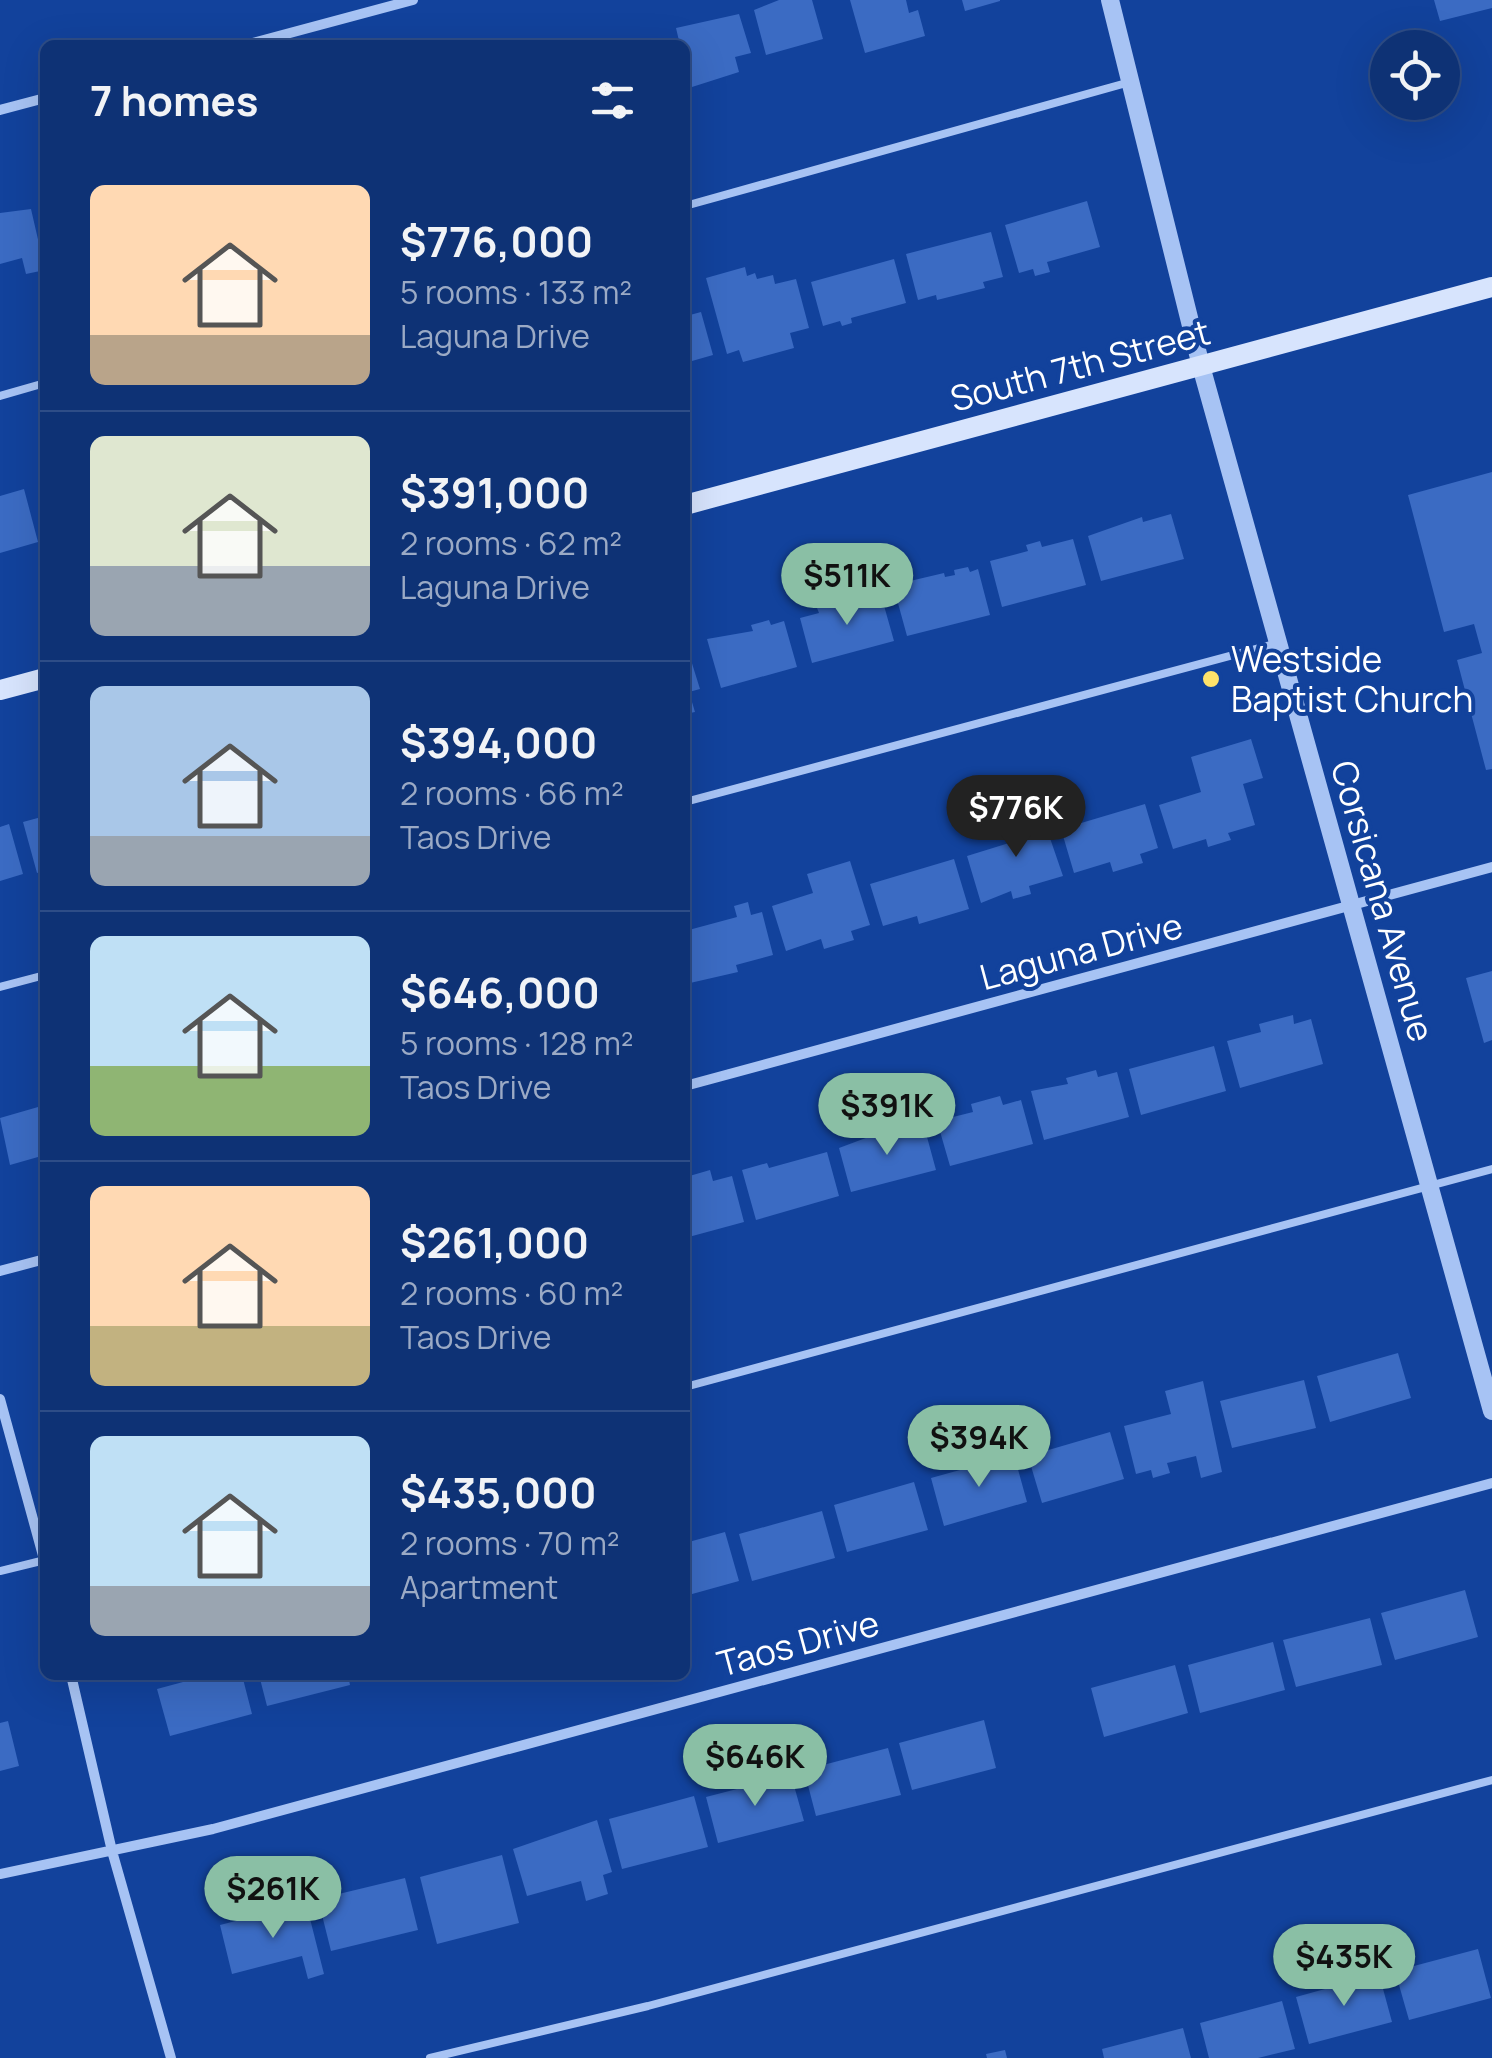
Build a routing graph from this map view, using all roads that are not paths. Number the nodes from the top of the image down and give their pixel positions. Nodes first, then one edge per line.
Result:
1 (413, 0) edge
2 (1110, 0) edge
3 (263, 40) edge
4 (1130, 82) junction
5 (40, 99) edge
6 (0, 110) edge
7 (690, 205) edge
8 (1492, 287) edge
9 (1201, 366) junction
10 (40, 384) edge
11 (0, 396) edge
12 (690, 504) edge
13 (1278, 642) junction
14 (40, 679) edge
15 (0, 690) edge
16 (690, 801) edge
17 (1492, 868) edge
18 (1351, 906) junction
19 (40, 976) edge
20 (0, 987) edge
21 (690, 1085) edge
22 (1492, 1169) edge
23 (1429, 1186) junction
24 (40, 1260) edge
25 (0, 1271) edge
26 (690, 1386) edge
27 (0, 1399) edge
28 (1492, 1411) edge
29 (1492, 1483) edge
30 (40, 1543) edge
31 (40, 1562) edge
32 (0, 1570) edge
33 (72, 1680) edge
34 (1492, 1780) edge
35 (112, 1851) junction
36 (0, 1874) edge
37 (171, 2058) edge
38 (430, 2058) edge

1 - 3 street
2 - 4 street, Corsicana Avenue
4 - 7 lane
4 - 9 street, Corsicana Avenue
5 - 6 street
8 - 9 main road, South 7th Street
9 - 12 main road, South 7th Street
9 - 13 street, Corsicana Avenue
10 - 11 lane
13 - 16 lane
13 - 18 street, Corsicana Avenue
14 - 15 main road
17 - 18 street, Laguna Drive
18 - 21 street, Laguna Drive
18 - 23 street, Corsicana Avenue
19 - 20 lane
22 - 23 lane
23 - 26 lane
23 - 28 street, Corsicana Avenue
24 - 25 street
27 - 30 street
29 - 35 street, Taos Drive
31 - 32 lane
33 - 35 street
34 - 38 lane
35 - 36 street, Taos Drive
35 - 37 street

